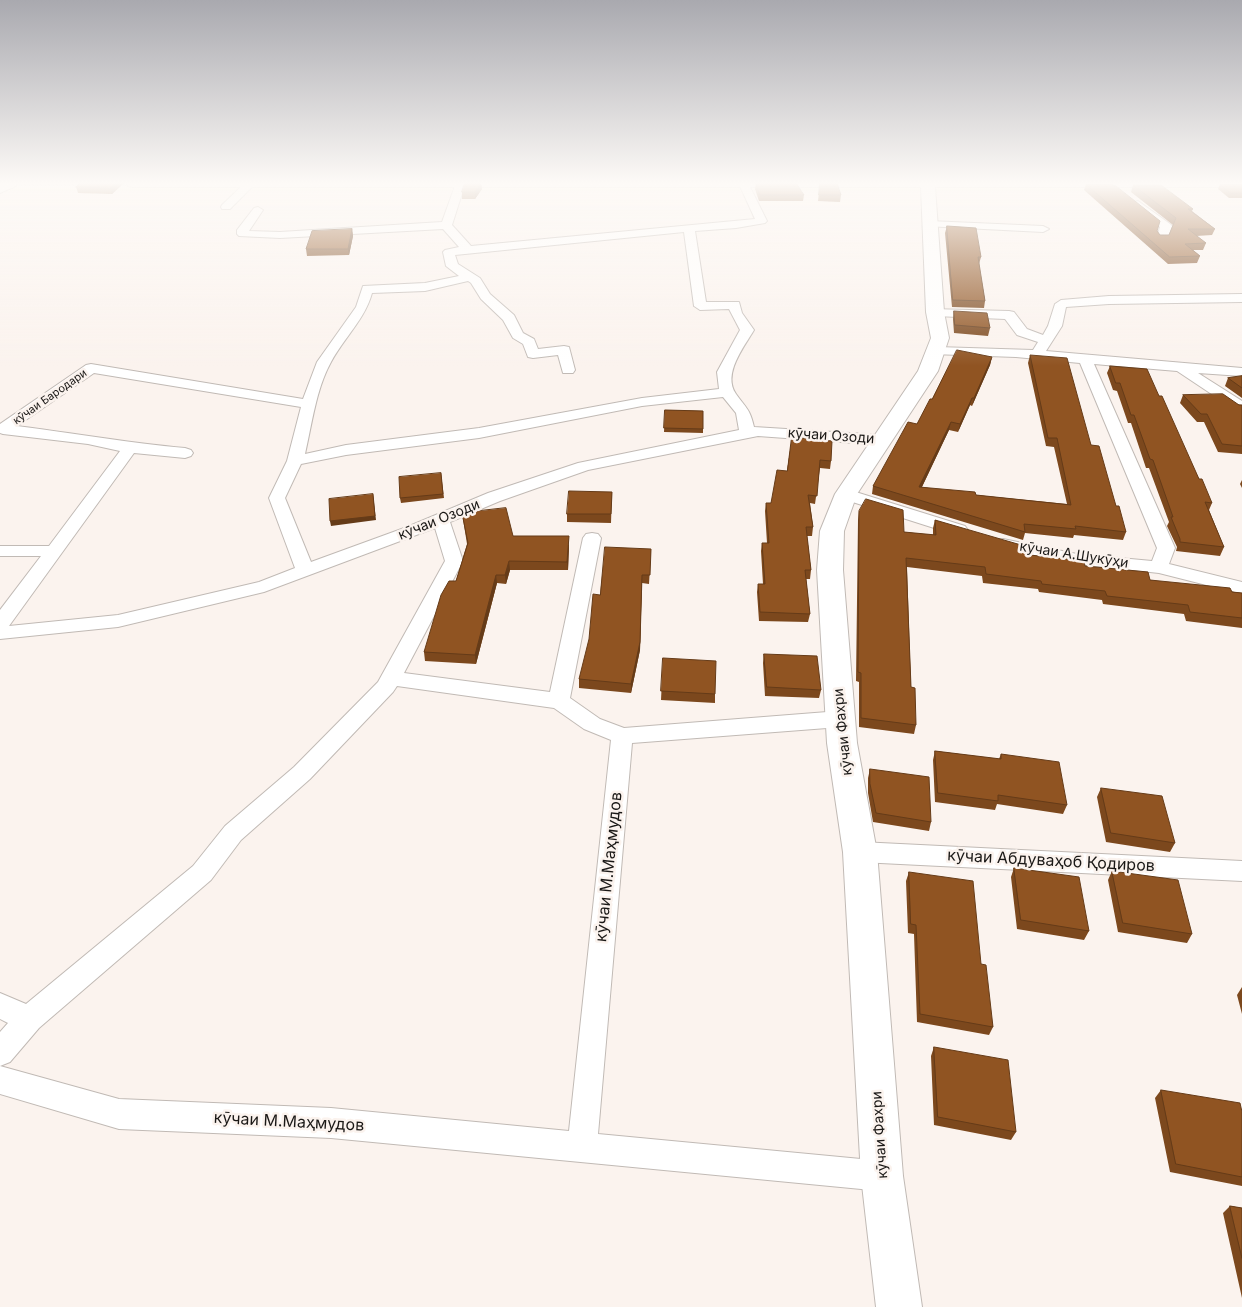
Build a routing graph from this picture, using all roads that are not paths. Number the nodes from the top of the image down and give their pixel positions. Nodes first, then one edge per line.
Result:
1 (462, 244) edge
2 (545, 244) edge
3 (691, 244) edge
4 (930, 244) edge
5 (468, 250) junction
6 (470, 277) junction
7 (1242, 298) edge
8 (935, 312) junction
9 (1046, 340) junction
10 (937, 351) junction
11 (1037, 354) junction
12 (1085, 359) junction
13 (1180, 367) junction
14 (568, 370) dead end
15 (1242, 372) edge
16 (727, 392) junction
17 (309, 404) junction
18 (1242, 408) edge
19 (747, 433) junction
20 (882, 440) junction
21 (130, 448) junction
22 (186, 453) dead end
23 (295, 461) junction
24 (846, 494) junction
25 (441, 520) junction
26 (592, 538) dead end
27 (54, 551) junction
28 (0, 552) edge
29 (1158, 568) junction
30 (305, 571) junction
31 (1242, 588) edge
32 (0, 624) edge
33 (0, 633) edge
34 (391, 678) junction
35 (560, 701) junction
36 (840, 719) junction
37 (622, 736) junction
38 (860, 852) junction
39 (1242, 870) edge
40 (0, 1005) edge
41 (29, 1019) junction
42 (0, 1053) edge
43 (0, 1080) edge
44 (582, 1147) junction
45 (882, 1176) junction
46 (900, 1307) edge

1 - 5 street
2 - 5 street
3 - 16 street
4 - 8 main road, кӯчаи Фахри
5 - 6 street
6 - 14 street
6 - 17 street
7 - 9 street
8 - 9 street
8 - 10 main road, кӯчаи Фахри
9 - 11 street
10 - 11 street
10 - 20 main road, кӯчаи Фахри
11 - 12 street
12 - 13 street
12 - 29 street
13 - 15 street
13 - 18 street
16 - 19 street
16 - 23 street
17 - 21 street, кӯчаи Бародари
17 - 23 street
19 - 20 street, кӯчаи Озоди
19 - 25 street, кӯчаи Озоди
20 - 24 main road, кӯчаи Фахри
21 - 22 street, кӯчаи Бародари
21 - 27 street
23 - 30 street
24 - 29 street, кӯчаи А.Шукӯҳи
24 - 36 main road, кӯчаи Фахри
25 - 30 street, кӯчаи Озоди
25 - 34 street
26 - 35 street
27 - 28 street
27 - 32 street
29 - 31 street, кӯчаи А.Шукӯҳи
30 - 33 street, кӯчаи Озоди
34 - 35 street
34 - 41 street
35 - 37 street
36 - 37 street
36 - 38 main road, кӯчаи Фахри
37 - 44 street, кӯчаи М.Маҳмудов
38 - 39 street, кӯчаи Абдуваҳоб Қодиров
38 - 45 main road, кӯчаи Фахри
40 - 41 street
41 - 42 street
43 - 44 street, кӯчаи М.Маҳмудов
44 - 45 street, кӯчаи М.Маҳмудов
45 - 46 main road, кӯчаи Фахри

